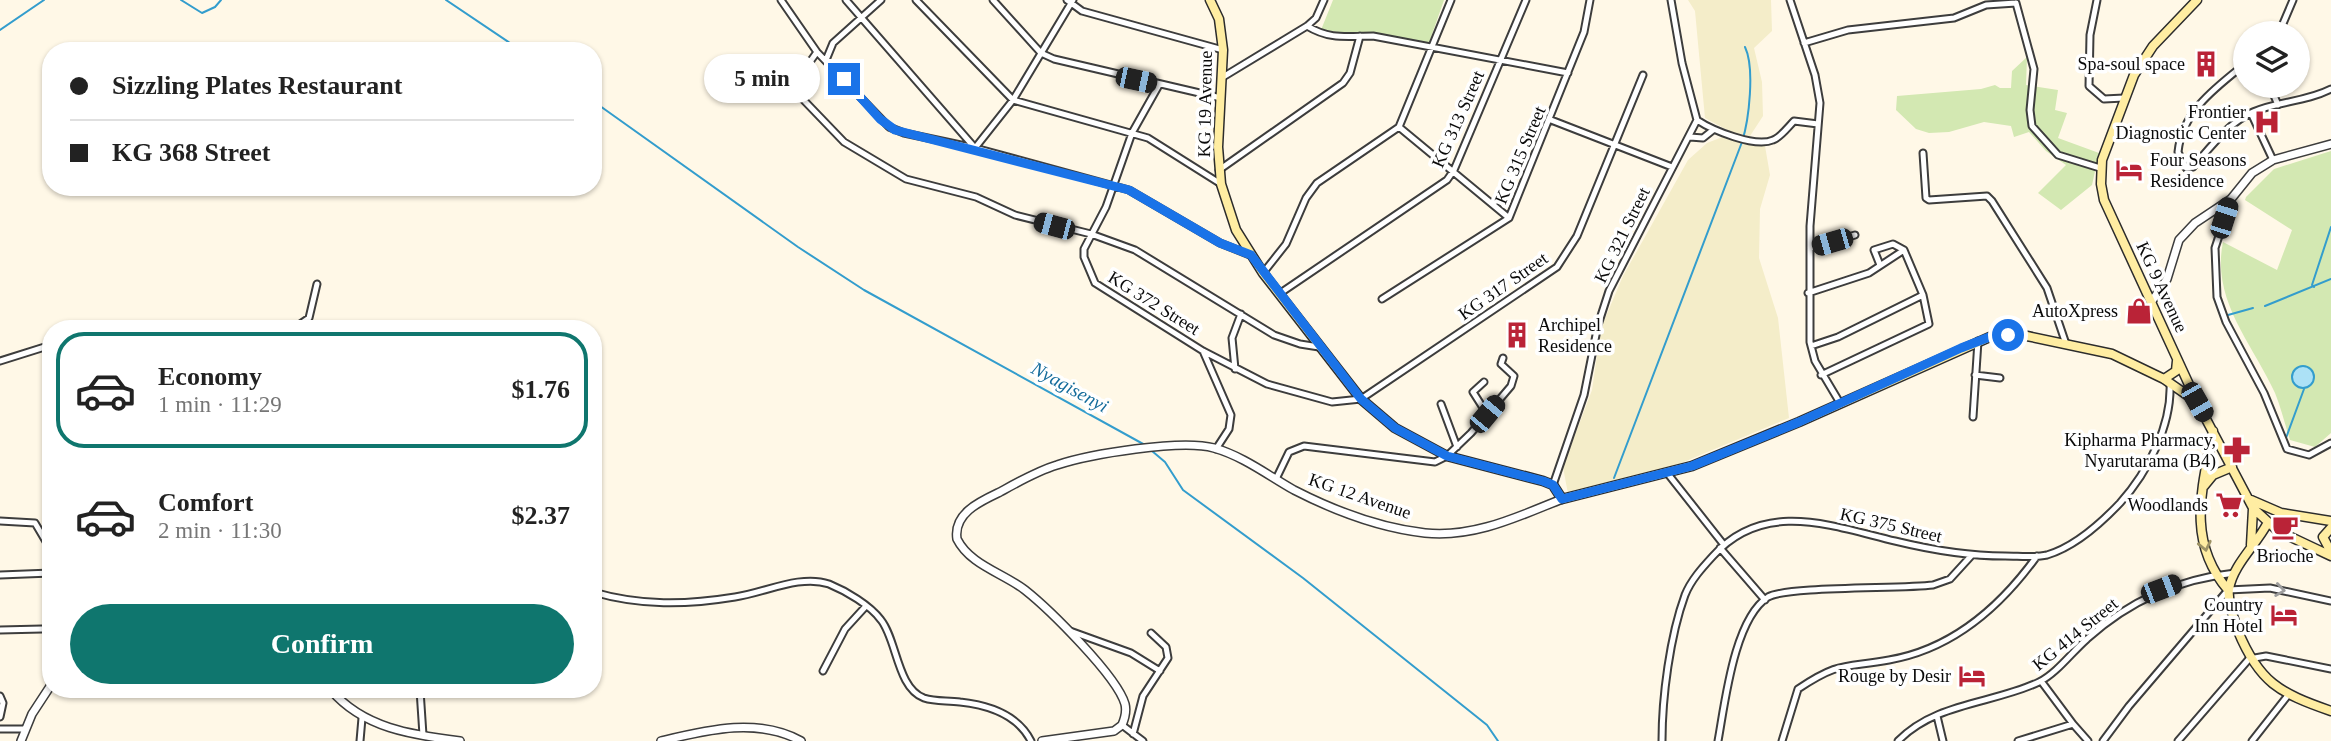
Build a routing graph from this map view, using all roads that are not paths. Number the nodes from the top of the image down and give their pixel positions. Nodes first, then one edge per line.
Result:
1 (781, 0) edge
2 (846, 0) edge
3 (881, 0) edge
4 (916, 0) edge
5 (993, 0) edge
6 (1325, 0) edge
7 (1451, 0) edge
8 (1526, 0) edge
9 (1590, 0) edge
10 (1671, 0) edge
11 (1790, 0) edge
12 (2096, 0) edge
13 (2197, 0) edge
14 (2293, 0) edge
15 (1070, 1) edge
16 (2015, 1) edge
17 (1215, 2) edge
18 (862, 18) junction
19 (2284, 21) edge
20 (1307, 26) junction
21 (1360, 36) junction
22 (1804, 43) junction
23 (1431, 47) junction
24 (1223, 50) junction
25 (817, 52) junction
26 (1041, 53) junction
27 (1500, 58) junction
28 (826, 60) junction
29 (1568, 73) junction
30 (2233, 74) edge
31 (1643, 75) dead end
32 (1223, 76) junction
33 (1159, 85) junction
34 (2331, 89) edge
35 (1221, 98) junction
36 (2124, 98) junction
37 (2275, 98) edge
38 (1013, 100) junction
39 (2278, 105) junction
40 (2251, 113) junction
41 (1551, 120) junction
42 (1696, 120) junction
43 (1818, 124) junction
44 (1399, 127) junction
45 (1713, 130) junction
46 (1132, 133) junction
47 (1690, 137) junction
48 (2331, 144) edge
49 (1612, 145) junction
50 (975, 148) junction
51 (1923, 153) dead end
52 (2273, 160) junction
53 (1672, 167) junction
54 (2100, 168) junction
55 (1219, 170) junction
56 (1454, 170) junction
57 (1112, 184) junction
58 (1221, 184) junction
59 (2231, 199) junction
60 (1509, 218) junction
61 (1091, 234) junction
62 (1855, 235) dead end
63 (1810, 248) junction
64 (1904, 250) junction
65 (1251, 255) junction
66 (1880, 265) junction
67 (1263, 273) junction
68 (317, 284) dead end
69 (1808, 293) junction
70 (1279, 295) junction
71 (1923, 295) junction
72 (1382, 299) dead end
73 (2152, 301) junction
74 (1241, 314) junction
75 (306, 320) edge
76 (1978, 341) junction
77 (2066, 344) junction
78 (1811, 346) junction
79 (1319, 347) junction
80 (42, 348) edge
81 (1203, 351) junction
82 (1503, 358) dead end
83 (2177, 358) junction
84 (0, 361) edge
85 (1235, 369) junction
86 (1821, 375) junction
87 (1975, 375) junction
88 (2000, 378) dead end
89 (2167, 381) junction
90 (1484, 382) dead end
91 (2189, 385) junction
92 (2179, 388) junction
93 (1361, 399) junction
94 (2197, 402) junction
95 (1840, 403) junction
96 (1441, 404) dead end
97 (1487, 414) junction
98 (1973, 417) dead end
99 (2213, 431) junction
100 (2331, 443) edge
101 (1457, 447) junction
102 (1216, 449) junction
103 (1447, 456) junction
104 (2232, 467) junction
105 (1668, 474) junction
106 (1276, 479) junction
107 (1553, 485) junction
108 (2202, 488) junction
109 (1562, 499) junction
110 (2252, 505) junction
111 (2331, 521) edge
112 (0, 522) edge
113 (2267, 524) junction
114 (2331, 528) edge
115 (42, 535) edge
116 (1722, 546) junction
117 (2251, 548) junction
118 (2331, 554) edge
119 (1971, 556) junction
120 (2037, 556) junction
121 (42, 573) edge
122 (2235, 573) junction
123 (0, 575) edge
124 (2215, 575) junction
125 (2228, 590) junction
126 (602, 594) edge
127 (1765, 600) junction
128 (2331, 601) edge
129 (866, 606) junction
130 (0, 629) edge
131 (42, 629) dead end
132 (1066, 630) junction
133 (1151, 632) dead end
134 (2249, 660) junction
135 (2331, 669) edge
136 (823, 671) dead end
137 (1160, 671) junction
138 (2041, 681) junction
139 (2289, 694) junction
140 (0, 696) edge
141 (43, 698) edge
142 (340, 698) edge
143 (421, 698) edge
144 (2331, 711) edge
145 (1937, 716) junction
146 (0, 717) edge
147 (362, 718) junction
148 (2073, 724) junction
149 (1122, 725) junction
150 (0, 729) edge
151 (24, 729) junction
152 (2043, 733) junction
153 (423, 734) junction
154 (1133, 734) junction
155 (21, 741) edge
156 (360, 741) edge
157 (460, 741) edge
158 (661, 741) edge
159 (801, 741) edge
160 (1031, 741) edge
161 (1042, 741) edge
162 (1143, 741) edge
163 (1661, 741) edge
164 (1718, 741) edge
165 (1782, 741) edge
166 (1898, 741) edge
167 (1943, 741) edge
168 (2018, 741) edge
169 (2045, 741) edge
170 (2088, 741) edge
171 (2103, 741) edge
172 (2178, 741) edge
173 (2252, 741) edge

1 - 25 street
2 - 18 street
3 - 18 street
4 - 38 street
5 - 26 street
6 - 20 street
7 - 23 street
8 - 27 street, KG 313 Street
9 - 29 street, KG 315 Street
10 - 42 street
11 - 22 street
12 - 36 street
13 - 36 main road, KG 9 Avenue
14 - 19 street
15 - 24 street
15 - 26 street
16 - 22 street
16 - 54 street
17 - 24 main road, KG 19 Avenue
18 - 28 street
18 - 50 street
20 - 21 street
20 - 32 street
21 - 23 street
21 - 55 street
22 - 43 street
23 - 27 street
23 - 44 street
24 - 32 main road, KG 19 Avenue
25 - 28 street
25 - 61 street
26 - 33 street
26 - 38 street
27 - 29 street
27 - 56 street, KG 313 Street
28 - 50 street
29 - 41 street, KG 315 Street
30 - 40 street
31 - 49 street, KG 317 Street
32 - 35 main road, KG 19 Avenue
33 - 35 street
33 - 46 street, KG 372 Street
34 - 39 street
35 - 55 main road, KG 19 Avenue
36 - 54 main road, KG 9 Avenue
37 - 39 street
38 - 46 street
38 - 50 street
39 - 40 street
40 - 52 street
41 - 49 street
41 - 60 street, KG 315 Street
42 - 45 street
42 - 47 street, KG 321 Street
43 - 45 street
43 - 63 street
44 - 56 street
44 - 67 street
45 - 47 street
46 - 57 street, KG 372 Street
46 - 58 street
47 - 53 street, KG 321 Street
48 - 52 street
49 - 53 street
49 - 93 street, KG 317 Street
50 - 57 street
51 - 77 street
52 - 59 street
53 - 107 street, KG 321 Street
54 - 73 main road, KG 9 Avenue
55 - 58 main road, KG 19 Avenue
56 - 60 street
56 - 70 street, KG 313 Street
57 - 61 street, KG 372 Street
57 - 65 street
58 - 65 main road, KG 19 Avenue
59 - 73 street
59 - 100 street
60 - 72 street, KG 315 Street
61 - 74 street
61 - 81 street, KG 372 Street
62 - 63 street
63 - 69 street
64 - 66 street
64 - 66 street
64 - 71 street
65 - 67 main road, KG 19 Avenue
66 - 69 street
67 - 70 main road, KG 19 Avenue
68 - 75 street
69 - 78 street
70 - 79 main road, KG 19 Avenue
71 - 78 street
71 - 86 street
73 - 83 main road, KG 9 Avenue
74 - 79 street
74 - 85 street
76 - 77 main road, KG 12 Avenue
76 - 87 street
76 - 95 main road, KG 12 Avenue
77 - 89 main road, KG 12 Avenue
78 - 86 street
79 - 93 main road, KG 19 Avenue
80 - 84 street
81 - 85 street, KG 372 Street
81 - 102 street
82 - 97 street
83 - 89 main road
83 - 91 main road, KG 9 Avenue
85 - 93 street, KG 372 Street
86 - 95 street
87 - 88 street
87 - 98 street
89 - 92 main road, KG 12 Avenue
89 - 120 street, KG 375 Street
90 - 97 street
91 - 92 main road
91 - 94 main road, KG 9 Avenue
92 - 94 main road, KG 12 Avenue
93 - 103 main road, KG 19 Avenue
94 - 99 main road, KG 9 Avenue
95 - 105 main road, KG 12 Avenue
96 - 101 street
97 - 101 street
99 - 104 main road, KG 9 Avenue
99 - 108 main road
101 - 103 street
102 - 106 street, KG 12 Avenue
102 - 132 street, KG 12 Avenue
103 - 106 street
103 - 107 main road, KG 19 Avenue
104 - 108 main road
104 - 110 main road, KG 9 Avenue
105 - 109 main road, KG 12 Avenue
105 - 116 street
106 - 109 street, KG 12 Avenue
107 - 109 main road
108 -> 124 main road
110 - 111 main road
110 - 113 main road, KG 9 Avenue
110 - 117 main road
112 - 115 street
113 - 117 main road
113 - 118 main road, KG 9 Avenue
114 - 118 main road
116 - 119 street, KG 375 Street
116 - 127 street
116 - 163 street, KG 375 Street
117 - 122 main road
119 - 120 street, KG 375 Street
119 - 127 street
120 - 165 street
121 - 123 street
122 - 124 street, KG 414 Street
122 - 125 main road
124 - 125 main road
124 - 138 street, KG 414 Street
125 -> 128 street
125 - 134 main road
125 - 171 street
126 - 129 street
127 - 164 street
129 - 136 street
129 - 160 street
130 - 131 street
132 - 137 street
132 - 149 street, KG 12 Avenue
133 - 137 street
134 - 135 street
134 - 139 main road
134 - 172 street
137 - 154 street
138 - 145 street, KG 414 Street
138 - 148 street
139 - 144 main road
139 - 173 street
140 - 146 street
141 - 151 street
142 - 147 street
143 - 153 street
145 - 166 street, KG 414 Street
145 - 167 street
147 - 153 street
147 - 156 street
148 - 152 street
148 - 170 street
149 - 154 street
149 - 161 street
150 - 151 street
151 - 155 street
152 - 168 street
152 - 169 street
153 - 157 street
154 - 162 street
158 - 159 street

